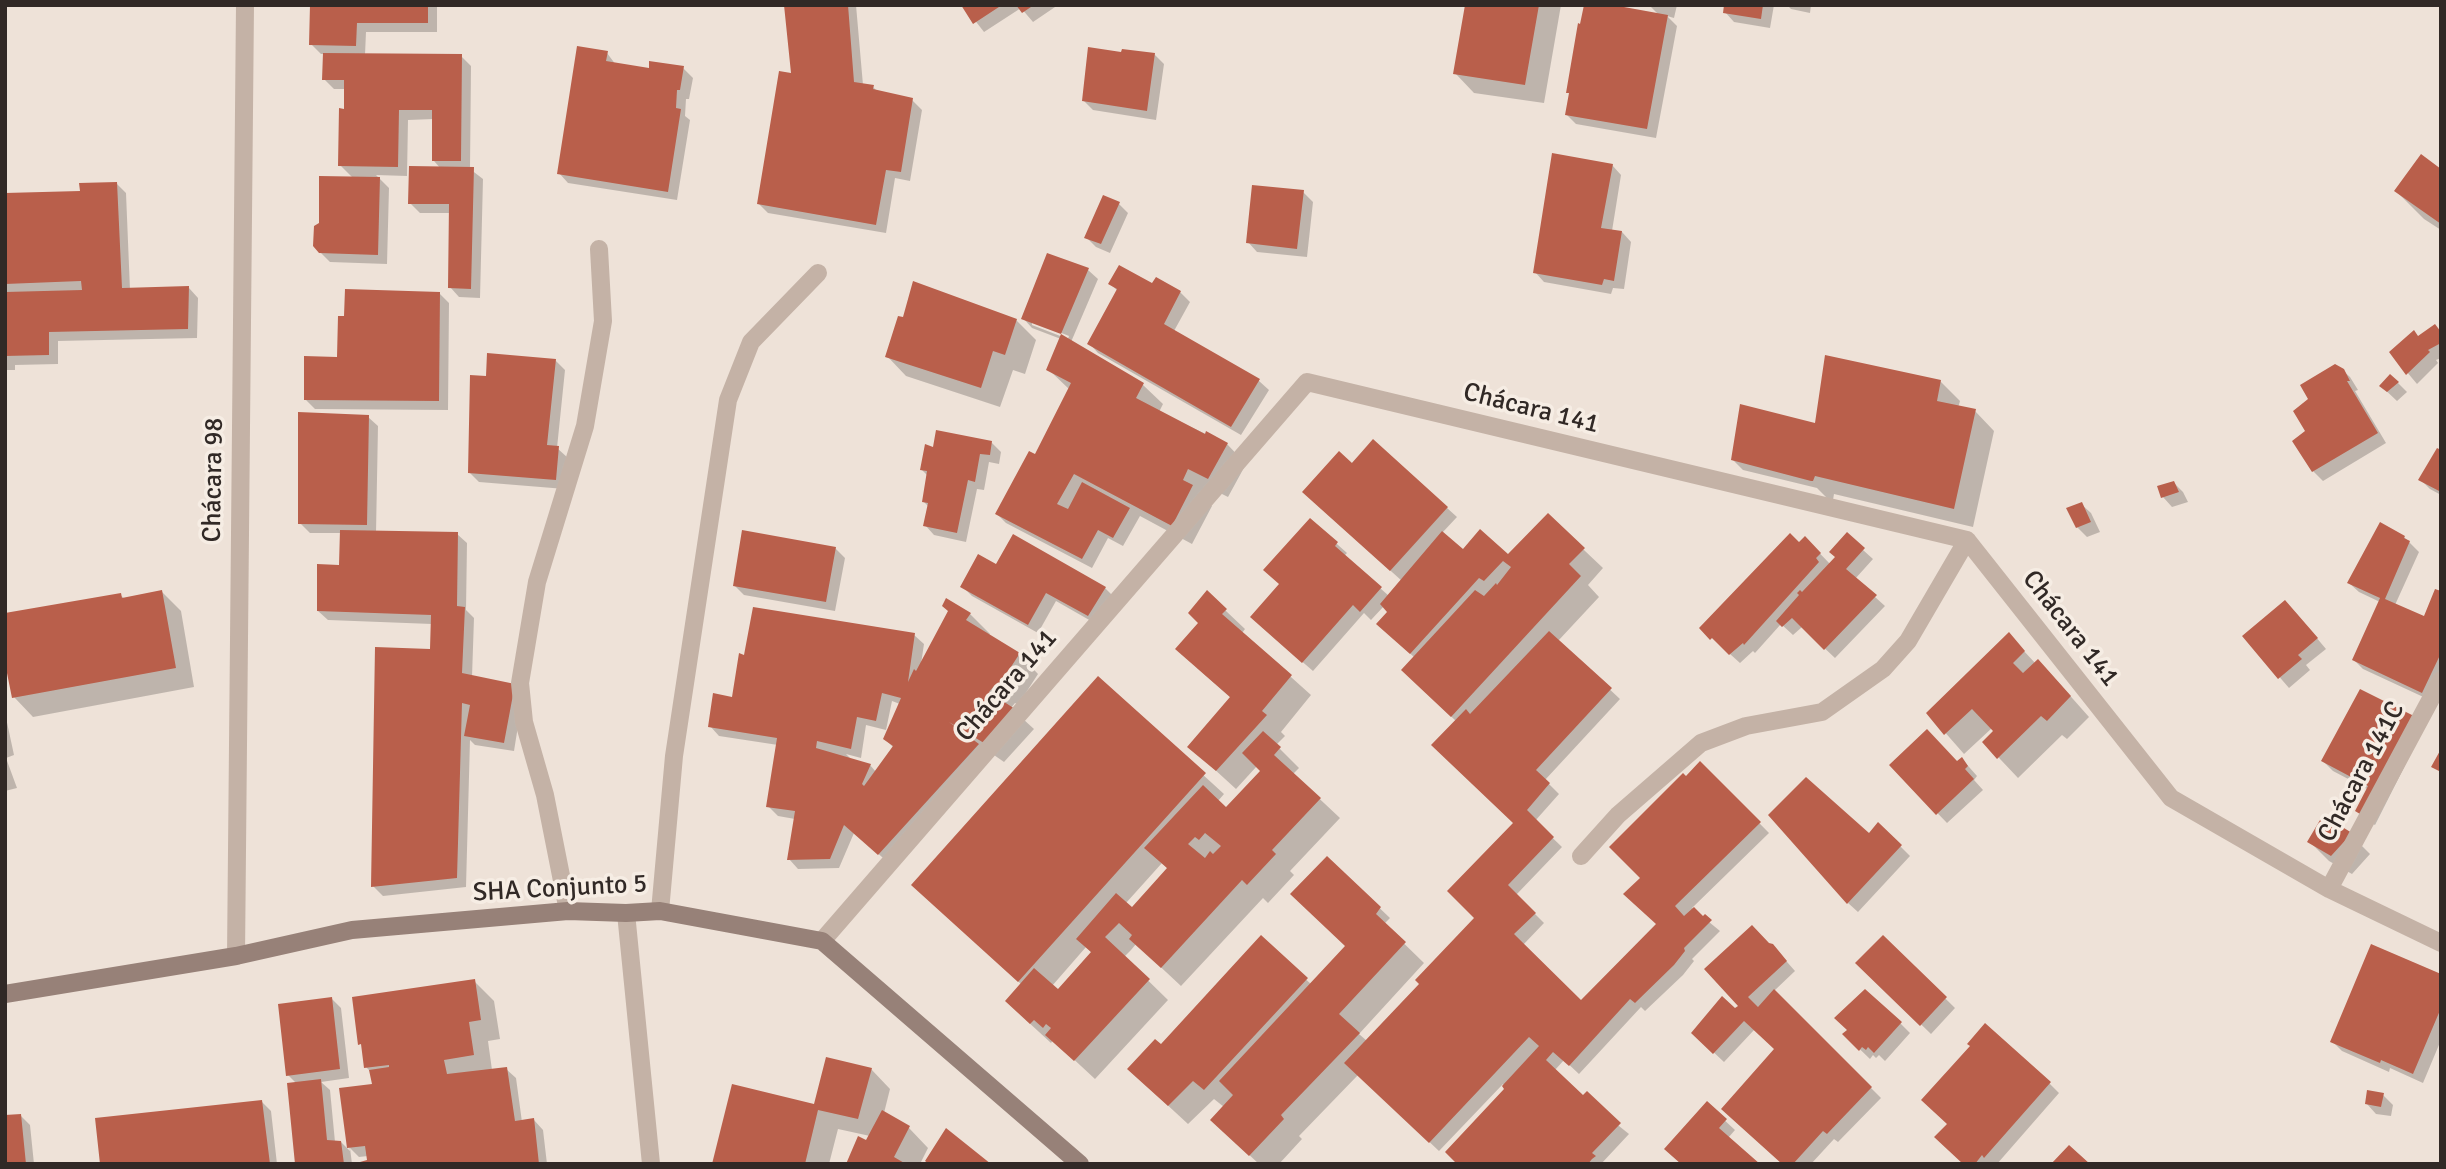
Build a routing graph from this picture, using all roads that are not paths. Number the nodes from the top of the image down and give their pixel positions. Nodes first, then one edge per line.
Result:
1 (245, 5) edge
2 (599, 249) dead end
3 (818, 274) dead end
4 (1966, 540) junction
5 (2441, 680) edge
6 (1581, 856) dead end
7 (2329, 889) junction
8 (568, 911) junction
9 (660, 911) junction
10 (626, 913) junction
11 (822, 941) junction
12 (2441, 943) edge
13 (236, 956) junction
14 (5, 995) edge
15 (651, 1164) edge
16 (1080, 1164) edge

1 - 13 street, Chácara 98
2 - 8 street
3 - 9 street
4 - 6 street
4 - 7 street, Chácara 141
4 - 11 street, Chácara 141
5 - 7 street, Chácara 141C
7 - 12 street, Chácara 141
8 - 10 street, SHA Conjunto 5
8 - 13 street, SHA Conjunto 5
9 - 10 street, SHA Conjunto 5
9 - 11 street, SHA Conjunto 5
10 - 15 street
11 - 16 street
13 - 14 street, SHA Conjunto 5

